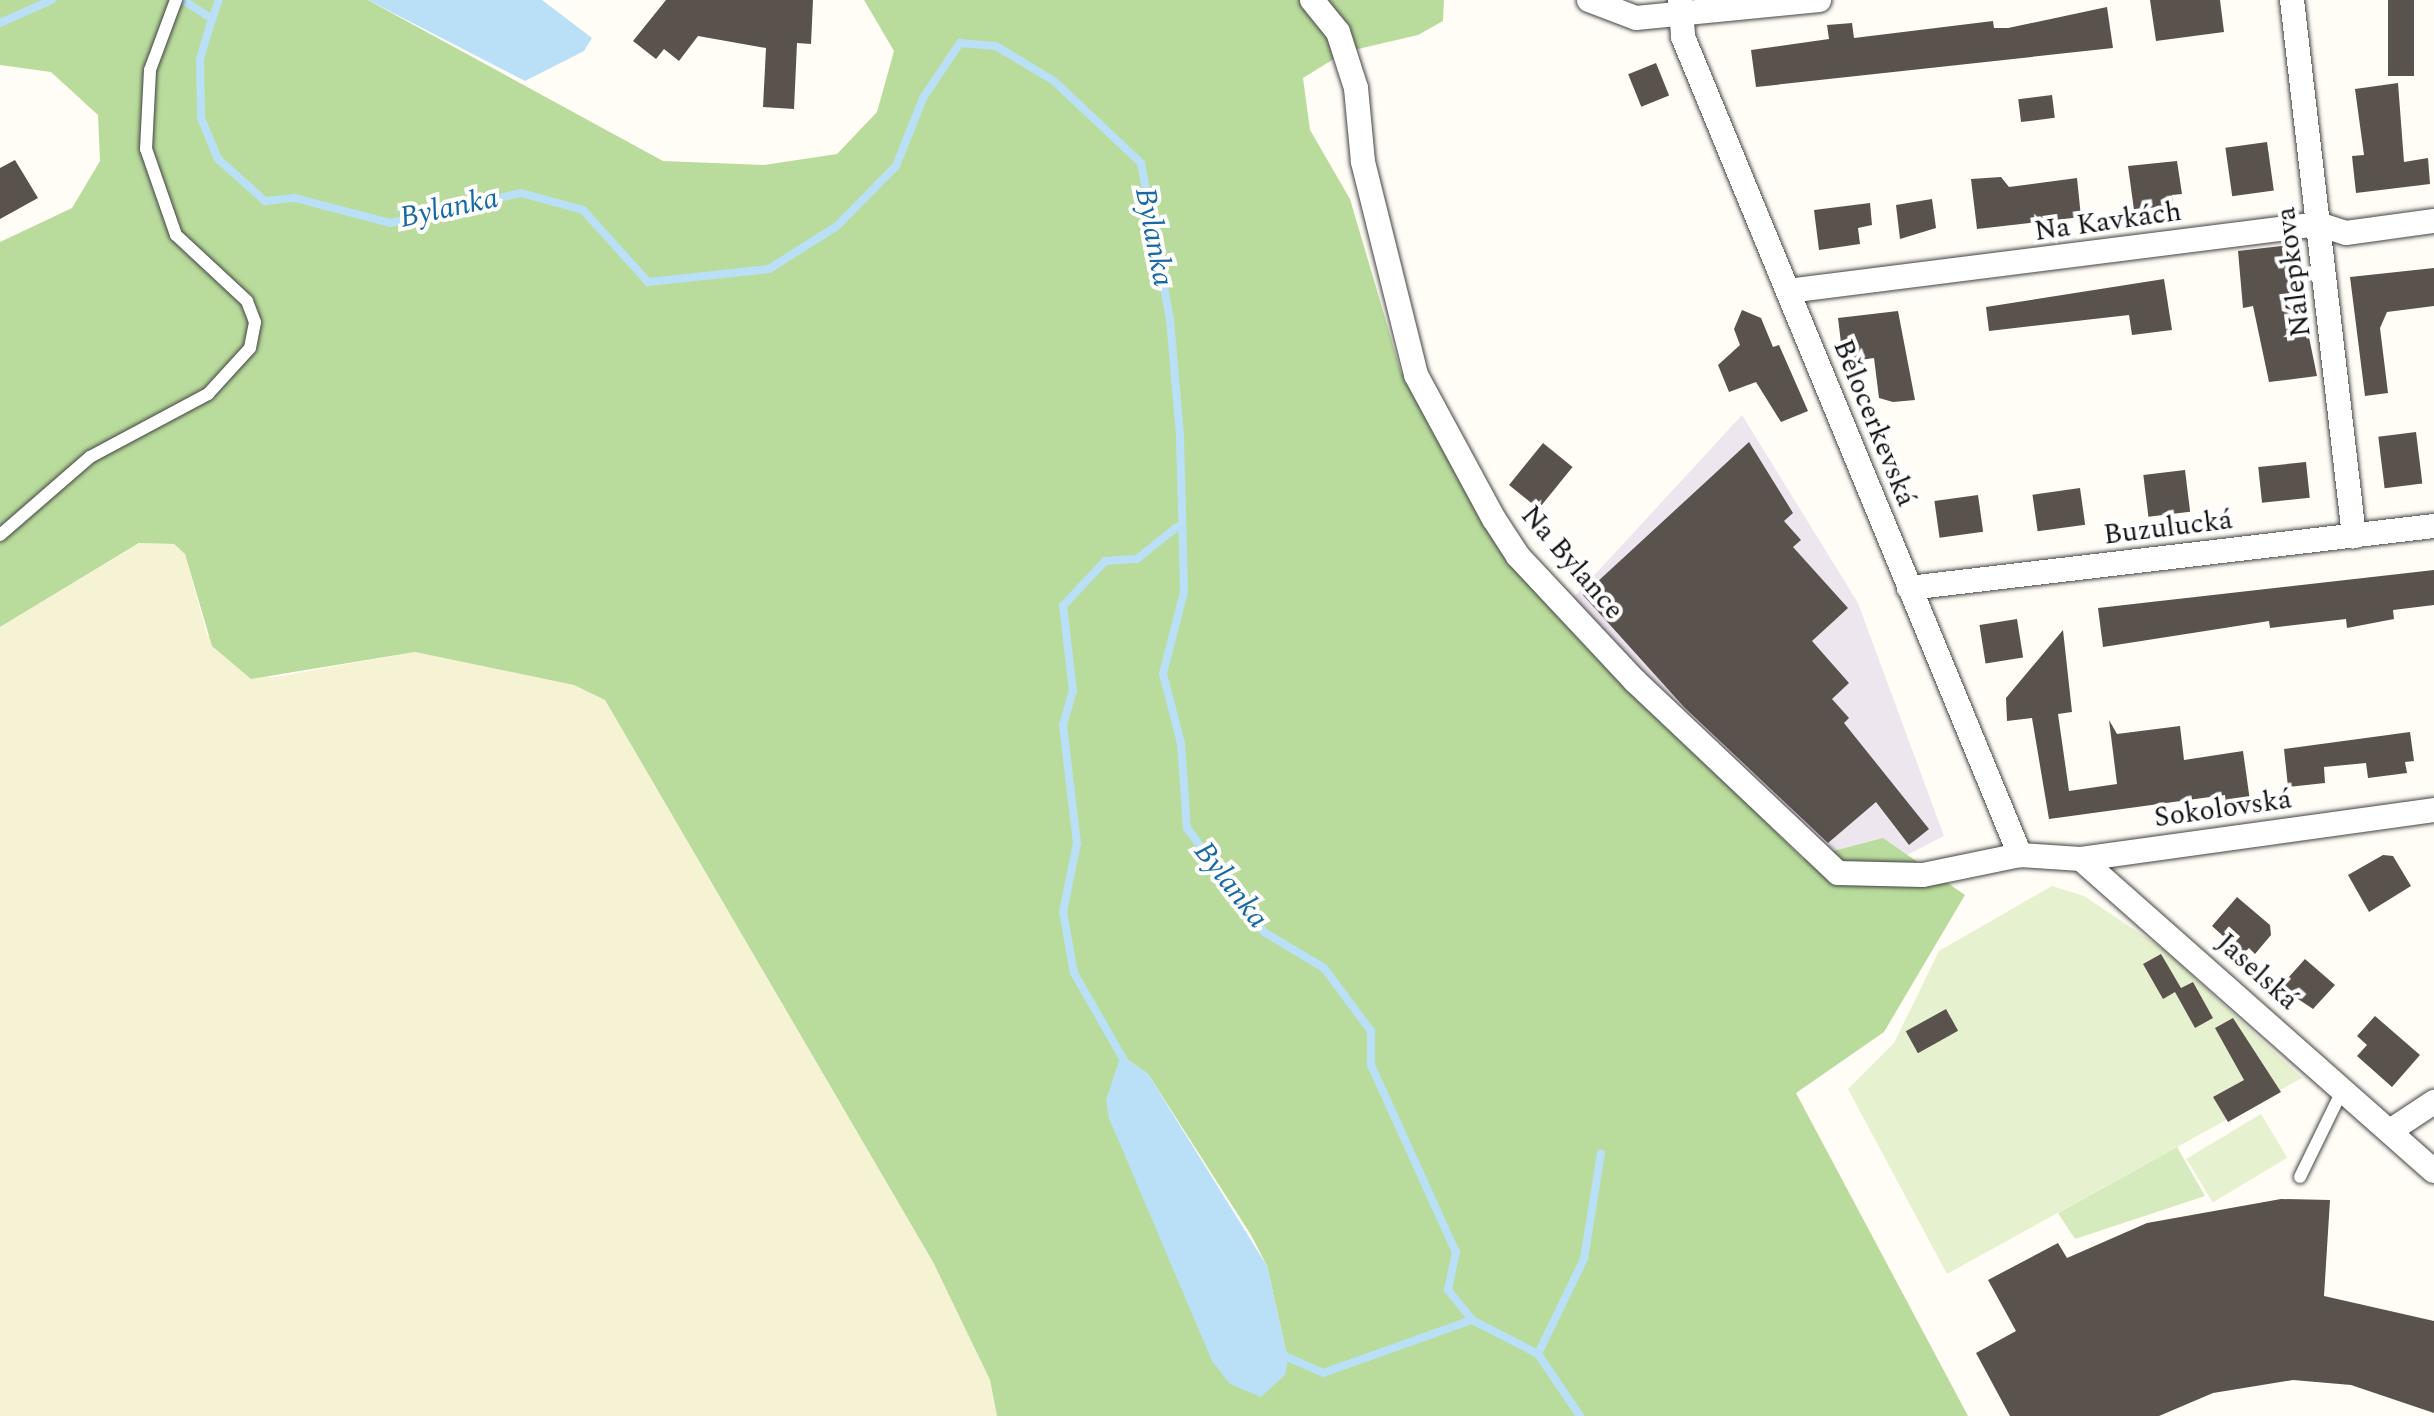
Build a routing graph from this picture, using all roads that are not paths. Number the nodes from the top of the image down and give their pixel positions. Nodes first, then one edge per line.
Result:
1 (1312, 0) edge
2 (1589, 0) edge
3 (1819, 0) edge
4 (2292, 0) edge
5 (174, 4) edge
6 (1682, 6) edge
7 (2434, 221) edge
8 (2318, 224) junction
9 (1788, 291) junction
10 (2434, 526) edge
11 (0, 535) edge
12 (2354, 536) junction
13 (1909, 588) junction
14 (2434, 810) edge
15 (2020, 855) junction
16 (2081, 859) junction
17 (2343, 1089) junction
18 (2434, 1102) edge
19 (2390, 1131) junction
20 (2434, 1171) edge
21 (2300, 1177) dead end

1 - 15 street, Na Bylance
2 - 6 street
3 - 6 street
4 - 8 street, Nálepkova
5 - 11 lane
6 - 9 street, Bělocerkevská
7 - 8 street, Na Kavkách
8 - 9 street, Na Kavkách
8 - 12 street, Nálepkova
9 - 13 street, Bělocerkevská
10 - 12 street, Buzulucká
12 - 13 street, Buzulucká
13 - 15 street, Bělocerkevská
14 - 16 street, Sokolovská
15 - 16 street, Sokolovská
16 - 17 street, Jaselská
17 - 19 street, Jaselská
17 - 21 lane
18 - 19 street
19 - 20 street, Jaselská

